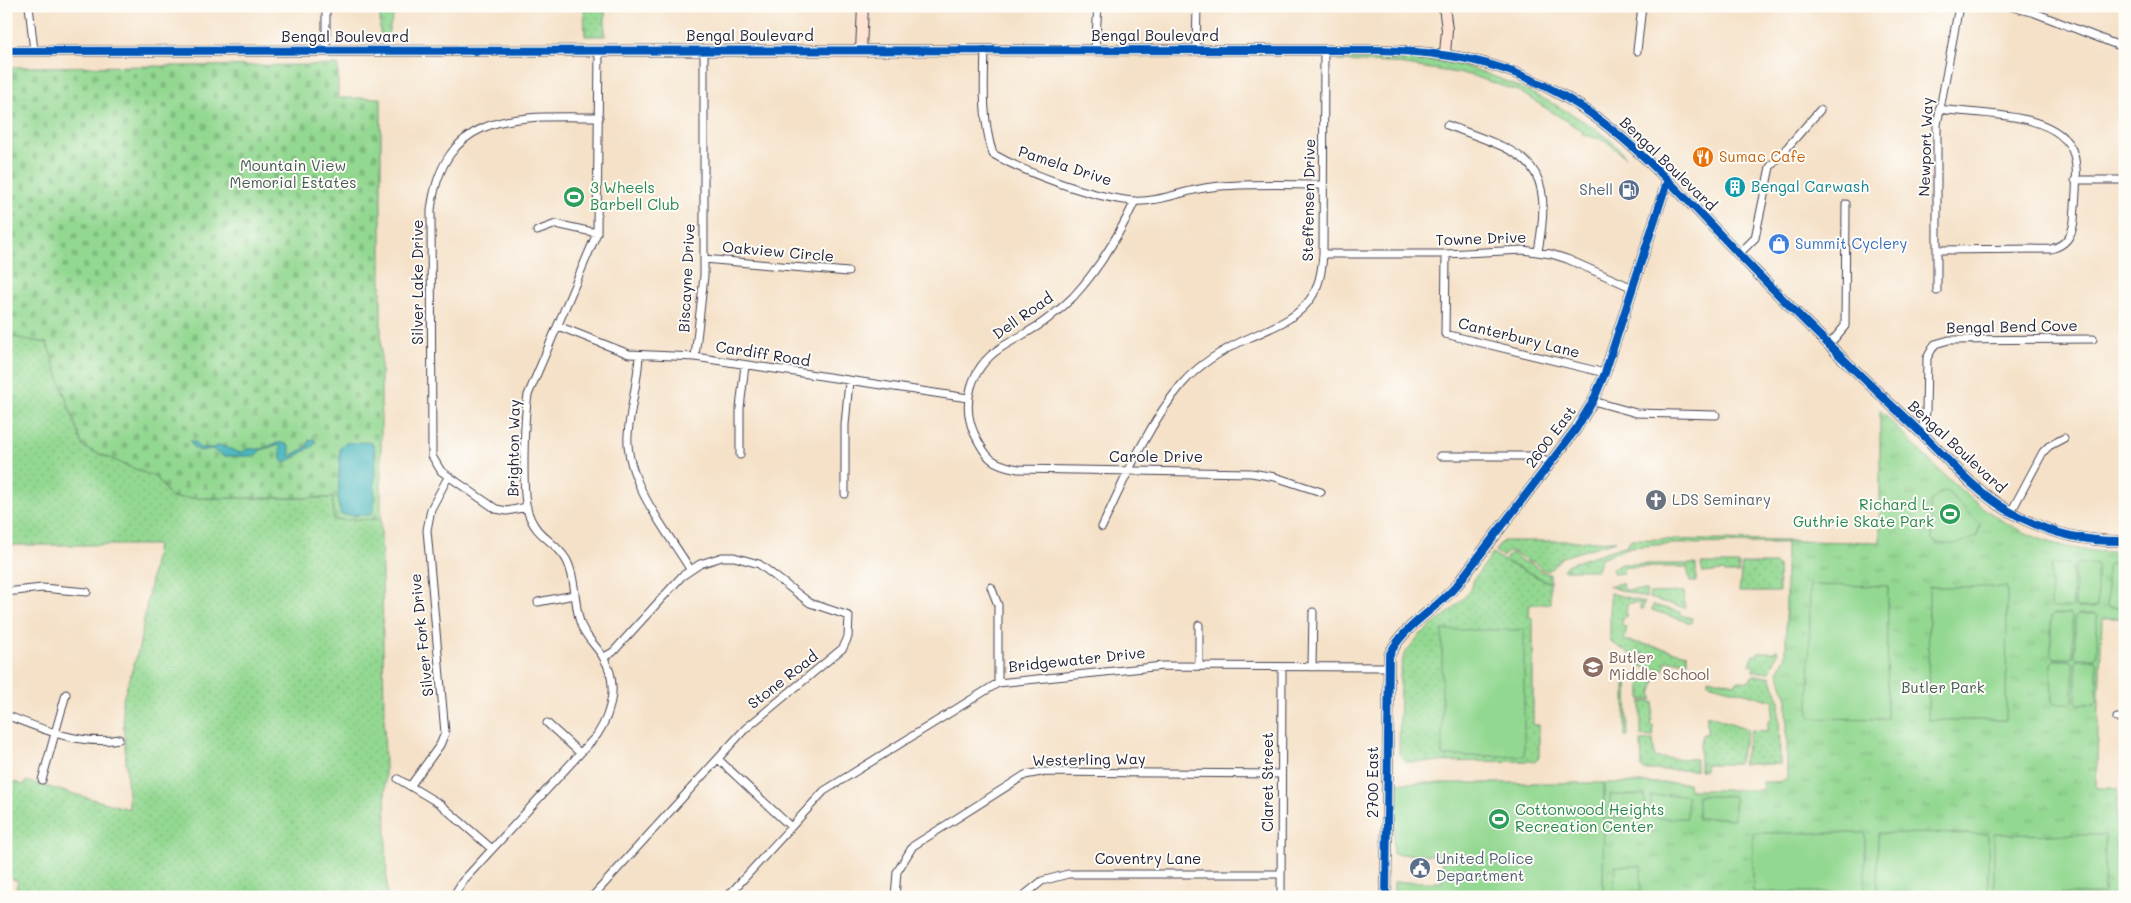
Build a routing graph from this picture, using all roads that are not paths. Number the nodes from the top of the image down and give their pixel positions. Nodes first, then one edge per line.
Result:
1 (29, 6) edge
2 (326, 6) edge
3 (863, 6) edge
4 (1098, 6) edge
5 (1197, 6) edge
6 (1444, 6) edge
7 (1642, 6) edge
8 (1959, 6) edge
9 (2009, 6) edge
10 (2125, 48) edge
11 (1196, 49) junction
12 (1324, 49) junction
13 (598, 50) junction
14 (704, 50) junction
15 (861, 50) junction
16 (985, 50) junction
17 (1094, 50) junction
18 (6, 51) edge
19 (34, 51) junction
20 (326, 51) junction
21 (1637, 51) dead end
22 (1445, 53) junction
23 (1939, 109) junction
24 (1820, 110) dead end
25 (599, 117) junction
26 (1447, 125) dead end
27 (2075, 180) junction
28 (2125, 180) edge
29 (1667, 182) junction
30 (1323, 185) junction
31 (1135, 201) junction
32 (1846, 204) dead end
33 (537, 230) dead end
34 (597, 234) junction
35 (1937, 250) junction
36 (1538, 251) junction
37 (1740, 253) junction
38 (1323, 254) junction
39 (1446, 254) junction
40 (704, 259) junction
41 (848, 272) dead end
42 (1633, 288) junction
43 (1938, 291) dead end
44 (558, 326) junction
45 (2093, 339) dead end
46 (1829, 345) junction
47 (639, 355) junction
48 (695, 357) junction
49 (746, 365) junction
50 (1605, 373) junction
51 (849, 381) junction
52 (968, 398) junction
53 (1593, 402) junction
54 (1716, 414) dead end
55 (1922, 434) junction
56 (2064, 438) dead end
57 (740, 455) dead end
58 (1440, 456) dead end
59 (991, 461) joint
60 (1548, 463) junction
61 (1130, 471) junction
62 (448, 477) junction
63 (1320, 492) dead end
64 (844, 494) dead end
65 (527, 508) junction
66 (2011, 512) junction
67 (1102, 527) dead end
68 (2125, 541) edge
69 (690, 569) junction
70 (991, 587) dead end
71 (6, 592) edge
72 (87, 592) dead end
73 (574, 595) junction
74 (538, 602) dead end
75 (1313, 612) dead end
76 (1199, 625) dead end
77 (604, 657) junction
78 (1198, 666) junction
79 (1282, 667) junction
80 (1312, 667) junction
81 (1388, 667) junction
82 (998, 683) junction
83 (66, 694) dead end
84 (6, 715) edge
85 (547, 723) dead end
86 (55, 732) junction
87 (119, 739) dead end
88 (580, 753) junction
89 (718, 759) junction
90 (1282, 774) junction
91 (398, 779) dead end
92 (42, 780) dead end
93 (411, 786) junction
94 (791, 827) junction
95 (492, 849) junction
96 (1281, 874) junction
97 (453, 897) edge
98 (592, 897) edge
99 (727, 897) edge
100 (895, 897) edge
101 (1022, 897) edge
102 (1281, 897) edge
103 (1386, 897) edge

1 - 19 street
2 - 20 street
3 - 15 main road
4 - 17 street
5 - 11 street
6 - 22 main road
7 - 21 street
8 - 23 street, Newport Way
9 - 10 street
11 - 12 main road, Bengal Boulevard
11 - 17 main road, Bengal Boulevard
12 - 22 main road, Bengal Boulevard
12 - 30 street, Steffensen Drive
13 - 14 main road, Bengal Boulevard
13 - 20 main road, Bengal Boulevard
13 - 25 street, Brighton Way
14 - 15 main road, Bengal Boulevard
14 - 40 street, Biscayne Drive
15 - 16 main road, Bengal Boulevard
16 - 17 main road, Bengal Boulevard
16 - 31 street, Pamela Drive
18 - 19 main road, Bengal Boulevard
19 - 20 main road, Bengal Boulevard
22 - 29 main road, Bengal Boulevard
23 - 27 street
23 - 35 street, Newport Way
24 - 37 street
25 - 34 street, Brighton Way
25 - 62 street, Silver Lake Drive
26 - 36 street
27 - 28 street
27 - 35 street
29 - 37 main road, Bengal Boulevard
29 - 42 main road, 2600 East
30 - 31 street, Pamela Drive
30 - 38 street, Steffensen Drive
31 - 52 street, Dell Road
32 - 46 street
33 - 34 street
34 - 44 street, Brighton Way
35 - 43 street, Newport Way
36 - 39 street, Towne Drive
36 - 42 street, Towne Drive
37 - 46 main road, Bengal Boulevard
38 - 39 street, Towne Drive
38 - 61 street, Steffensen Drive
39 - 50 street, Canterbury Lane
40 - 41 street, Oakview Circle
40 - 48 street, Biscayne Drive
42 - 50 main road, 2600 East
44 - 47 street, Cardiff Road
44 - 65 street, Brighton Way
45 - 55 street, Bengal Bend Cove
46 - 55 main road, Bengal Boulevard
47 - 48 street, Cardiff Road
47 - 69 street
48 - 49 street, Cardiff Road
49 - 51 street, Cardiff Road
49 - 57 street
50 - 53 main road, 2600 East
51 - 52 street, Cardiff Road
51 - 64 street
52 - 59 street, Dell Road
53 - 54 street
53 - 60 main road, 2600 East
55 - 66 main road, Bengal Boulevard
56 - 66 street
58 - 60 street
59 - 61 street, Carole Drive
60 - 81 main road, 2600 East
61 - 63 street, Carole Drive
61 - 67 street, Steffensen Drive
62 - 65 street, Silver Lake Drive
62 - 93 street, Silver Fork Drive
65 - 73 street, Brighton Way
66 - 68 main road, Bengal Boulevard
69 - 77 street
69 - 89 street, Stone Road
70 - 82 street
71 - 72 street
73 - 74 street
73 - 77 street, Brighton Way
75 - 80 street
76 - 78 street
77 - 88 street, Brighton Way
78 - 79 street, Bridgewater Drive
78 - 82 street, Bridgewater Drive
79 - 80 street, Bridgewater Drive
79 - 90 street, Claret Street
80 - 81 street, Bridgewater Drive
81 - 103 main road, 2700 East
82 - 94 street, Bridgewater Drive
83 - 86 street
84 - 86 street
85 - 88 street
86 - 87 street
86 - 92 street
88 - 95 street, Brighton Way
89 - 94 street
89 - 98 street, Stone Road
90 - 96 street, Claret Street
90 - 100 street, Westerling Way
91 - 93 street
93 - 95 street
94 - 99 street, Bridgewater Drive
95 - 97 street, Brighton Way
96 - 101 street, Coventry Lane
96 - 102 street, Claret Street

